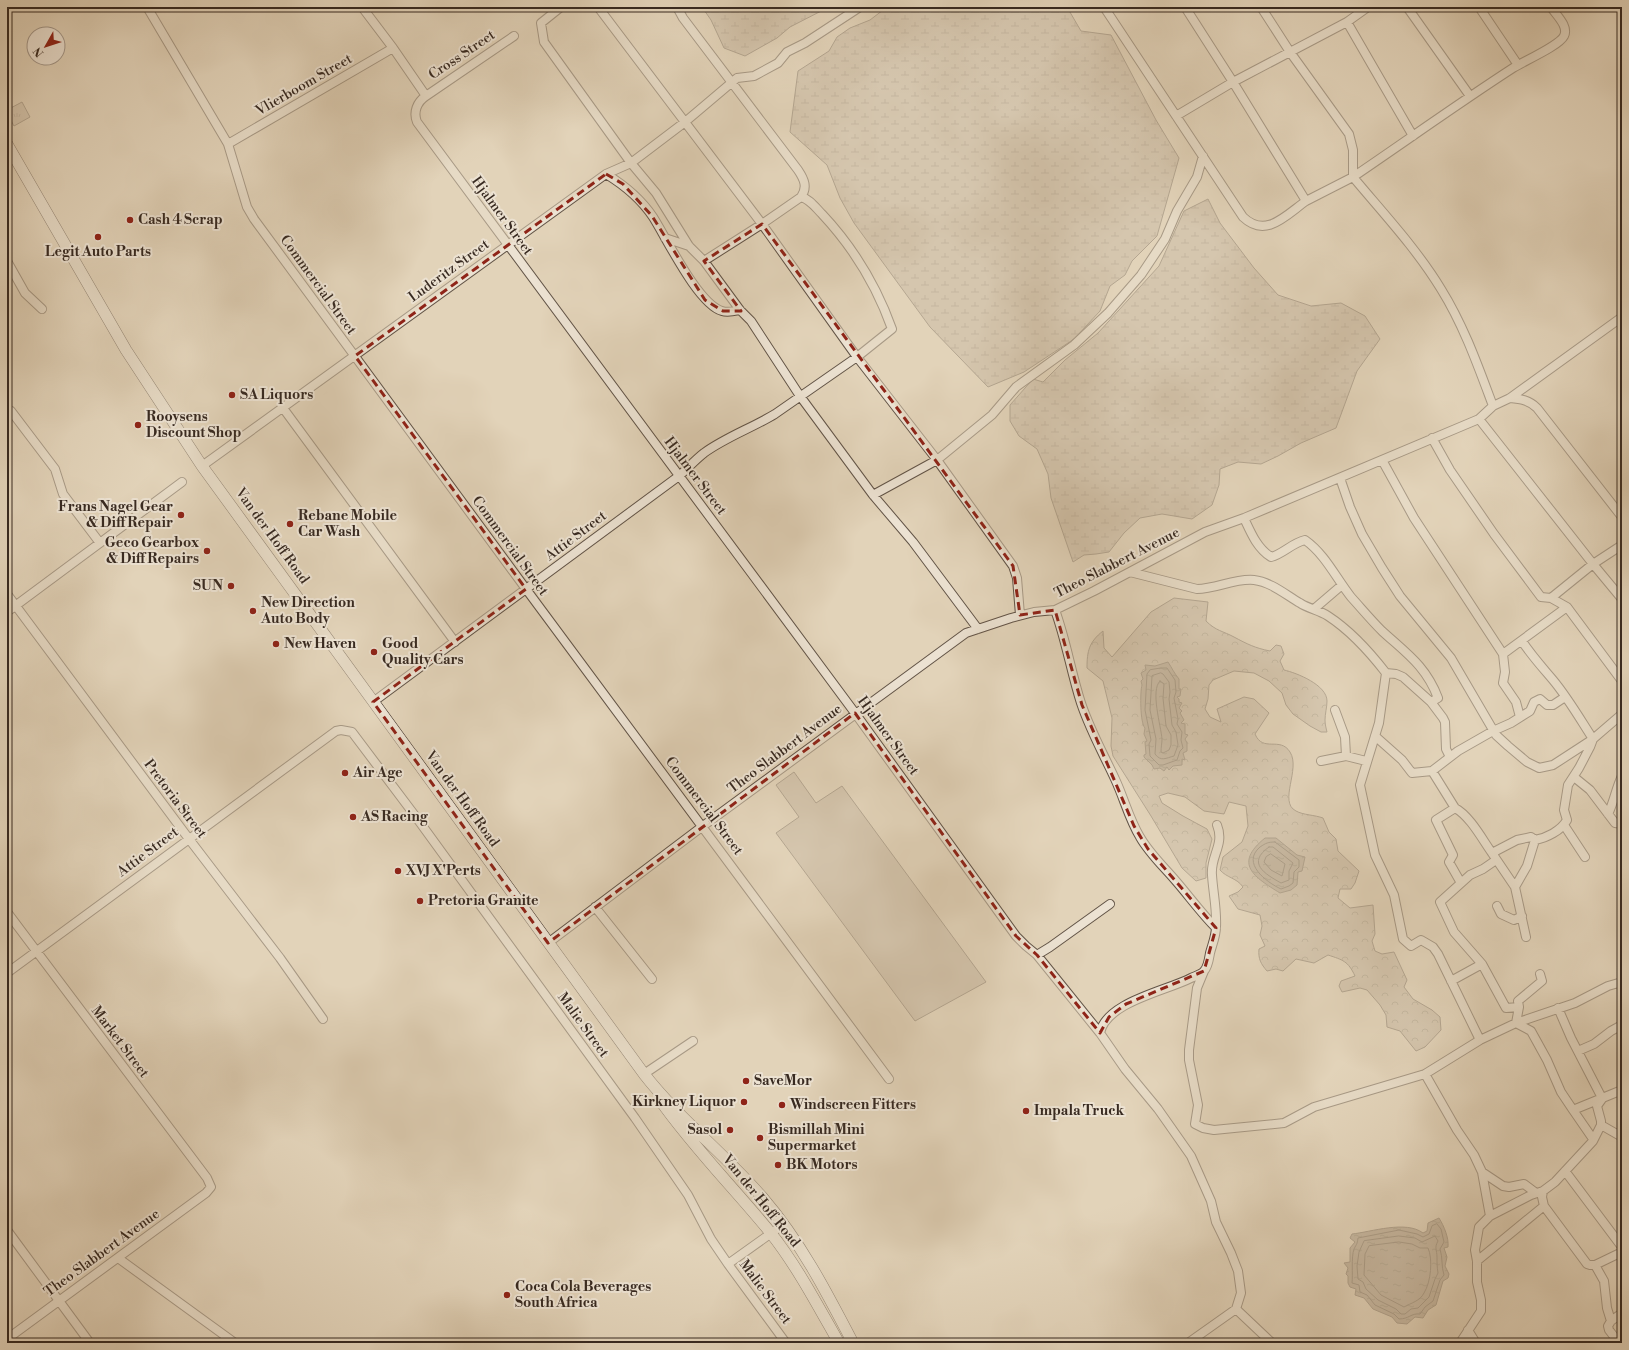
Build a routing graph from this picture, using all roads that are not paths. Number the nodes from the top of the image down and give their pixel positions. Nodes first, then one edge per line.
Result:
1 (147, 7) edge
2 (362, 7) edge
3 (561, 7) edge
4 (598, 7) edge
5 (677, 7) edge
6 (860, 7) edge
7 (1104, 7) edge
8 (1185, 7) edge
9 (1261, 7) edge
10 (1368, 7) edge
11 (1407, 7) edge
12 (1480, 7) edge
13 (1551, 7) edge
14 (1347, 22) junction
15 (514, 36) dead end
16 (393, 48) junction
17 (1290, 52) junction
18 (1518, 65) junction
19 (1233, 82) junction
20 (731, 83) junction
21 (426, 96) junction
22 (1470, 96) junction
23 (1176, 116) junction
24 (685, 122) junction
25 (1413, 136) junction
26 (7, 144) edge
27 (228, 144) junction
28 (1203, 156) junction
29 (631, 163) junction
30 (606, 174) junction
31 (1352, 177) junction
32 (801, 197) junction
33 (1306, 202) junction
34 (762, 224) junction
35 (665, 238) junction
36 (507, 245) junction
37 (689, 246) junction
38 (704, 261) junction
39 (7, 262) edge
40 (42, 309) dead end
41 (740, 310) junction
42 (1622, 317) edge
43 (355, 356) junction
44 (857, 357) junction
45 (800, 396) junction
46 (1510, 398) junction
47 (1493, 406) junction
48 (283, 408) junction
49 (11, 411) dead end
50 (1479, 419) junction
51 (1432, 438) junction
52 (937, 460) junction
53 (1382, 460) junction
54 (202, 466) junction
55 (679, 476) junction
56 (1340, 478) junction
57 (182, 482) dead end
58 (873, 495) junction
59 (1622, 517) edge
60 (1244, 518) junction
61 (100, 543) junction
62 (1622, 545) edge
63 (1594, 564) junction
64 (1130, 572) junction
65 (1342, 585) junction
66 (526, 589) junction
67 (7, 594) edge
68 (1551, 598) junction
69 (1622, 599) edge
70 (15, 606) junction
71 (1567, 607) junction
72 (1314, 609) junction
73 (1055, 610) junction
74 (7, 612) edge
75 (1020, 615) junction
76 (978, 629) junction
77 (1522, 641) junction
78 (455, 642) junction
79 (1504, 654) junction
80 (1386, 673) junction
81 (1622, 681) edge
82 (1565, 697) junction
83 (373, 702) junction
84 (1431, 702) junction
85 (1335, 710) dead end
86 (855, 713) junction
87 (1622, 714) edge
88 (1520, 717) junction
89 (347, 730) joint
90 (1494, 730) junction
91 (1375, 736) junction
92 (1593, 738) junction
93 (1346, 756) junction
94 (1450, 757) junction
95 (1321, 761) dead end
96 (1366, 761) junction
97 (1432, 771) junction
98 (1622, 776) edge
99 (1574, 777) junction
100 (1455, 808) junction
101 (1608, 814) junction
102 (1622, 824) edge
103 (1217, 825) dead end
104 (1564, 825) junction
105 (703, 826) junction
106 (188, 839) junction
107 (1535, 840) junction
108 (1494, 856) junction
109 (1585, 857) dead end
110 (1461, 882) junction
111 (1515, 887) junction
112 (1110, 904) dead end
113 (595, 906) junction
114 (1497, 906) dead end
115 (7, 912) edge
116 (1522, 916) junction
117 (1216, 928) junction
118 (1526, 937) dead end
119 (548, 943) junction
120 (36, 952) junction
121 (1037, 955) junction
122 (1482, 964) junction
123 (1204, 971) junction
124 (7, 973) edge
125 (1540, 974) dead end
126 (652, 979) dead end
127 (1451, 981) junction
128 (1622, 982) edge
129 (1519, 1007) junction
130 (1558, 1008) junction
131 (323, 1019) dead end
132 (1516, 1023) junction
133 (1622, 1025) edge
134 (1100, 1033) junction
135 (1480, 1040) junction
136 (693, 1042) dead end
137 (1578, 1051) junction
138 (644, 1074) junction
139 (1425, 1074) junction
140 (889, 1079) dead end
141 (651, 1083) junction
142 (1622, 1090) edge
143 (1602, 1098) junction
144 (1573, 1110) junction
145 (1600, 1125) junction
146 (1622, 1136) edge
147 (1593, 1139) junction
148 (1565, 1171) junction
149 (1482, 1172) junction
150 (211, 1187) joint
151 (1540, 1192) junction
152 (1544, 1206) junction
153 (1490, 1216) junction
154 (784, 1224) junction
155 (7, 1230) edge
156 (771, 1233) junction
157 (1622, 1247) edge
158 (1622, 1252) edge
159 (118, 1258) junction
160 (1477, 1261) junction
161 (728, 1264) junction
162 (1594, 1265) junction
163 (59, 1300) junction
164 (1236, 1309) junction
165 (1622, 1312) edge
166 (1611, 1321) junction
167 (1468, 1330) junction
168 (7, 1339) edge
169 (90, 1343) edge
170 (235, 1343) edge
171 (786, 1343) edge
172 (839, 1343) edge
173 (853, 1343) edge
174 (1188, 1343) edge
175 (1272, 1343) edge
176 (1460, 1343) edge
177 (1476, 1343) edge
178 (1619, 1343) edge

1 - 27 street, Commercial Street
2 - 16 street
3 - 29 street
4 - 24 street
5 - 20 street
6 - 20 street
7 - 23 street
8 - 19 street
9 - 17 street
10 - 14 street
11 - 22 street
12 - 18 street
13 - 18 street
14 - 17 street
14 - 25 street
15 - 21 street, Cross Street
16 - 21 street
16 - 27 street, Vlierboom Street
17 - 19 street
17 - 31 street
18 - 22 street
19 - 23 street
19 - 33 street
20 - 24 street, Luderitz Street
20 - 32 street
21 - 36 street, Hjalmer Street
22 - 25 street
23 - 28 street
24 - 29 street, Luderitz Street
24 - 34 street
25 - 31 street
26 - 54 main road, Van der Hoff Road
27 - 43 street, Commercial Street
28 - 33 street
28 - 52 street
29 - 30 street, Luderitz Street
29 - 37 street
30 - 35 street
30 - 36 street, Luderitz Street
31 - 33 street
31 - 47 street
32 - 34 street
32 - 44 street, Attie Street
34 - 38 street
34 - 44 street
35 - 37 street
35 - 41 street
36 - 43 street, Luderitz Street
36 - 55 street, Hjalmer Street
37 - 38 street
38 - 41 street
39 - 40 street
41 - 45 street
42 - 46 street, Theo Slabbert Avenue
43 - 48 street, Luderitz Street
43 - 66 street, Commercial Street
44 - 45 street, Attie Street
44 - 52 street
45 - 55 street, Attie Street
45 - 58 street
46 - 47 street, Theo Slabbert Avenue
46 - 59 street
47 - 50 street, Theo Slabbert Avenue
48 - 54 street, Luderitz Street
48 - 78 street
49 - 61 street
50 - 51 street, Theo Slabbert Avenue
50 - 63 street
51 - 53 street, Theo Slabbert Avenue
51 - 68 street
52 - 58 street
52 - 75 street
53 - 56 street, Theo Slabbert Avenue
53 - 79 street
54 - 83 main road, Van der Hoff Road
55 - 66 street, Attie Street
55 - 86 street, Hjalmer Street
56 - 60 street, Theo Slabbert Avenue
56 - 90 street
57 - 61 street
58 - 76 street
60 - 64 street, Theo Slabbert Avenue
60 - 65 street
61 - 70 street
62 - 63 street
63 - 68 street
63 - 69 street
64 - 72 street
64 - 73 street, Theo Slabbert Avenue
65 - 72 street
65 - 84 street
66 - 78 street, Attie Street
66 - 105 street, Commercial Street
67 - 70 street, Pretoria Street
68 - 71 street
70 - 74 street
70 - 106 street, Pretoria Street
71 - 77 street
71 - 81 street
72 - 80 street
73 - 75 street, Theo Slabbert Avenue
73 - 117 street
75 - 76 street, Theo Slabbert Avenue
76 - 86 street, Theo Slabbert Avenue
77 - 79 street
77 - 82 street
78 - 83 street, Attie Street
79 - 88 street
80 - 84 street
80 - 91 street
82 - 88 street
82 - 92 street
83 - 119 main road, Van der Hoff Road
84 - 94 street
85 - 93 street
86 - 105 street, Theo Slabbert Avenue
86 - 121 street, Hjalmer Street
87 - 92 street
88 - 90 street
89 - 106 street, Attie Street
89 - 161 street, Malie Street
90 - 92 street
90 - 94 street
91 - 96 street
91 - 97 street
92 - 99 street
93 - 95 street
93 - 96 street
94 - 97 street
96 - 127 street
97 - 100 street
98 - 101 street
99 - 101 street
99 - 104 street
100 - 108 street
100 - 110 street
101 - 102 street
103 - 117 street
104 - 107 street
104 - 109 street
105 - 113 street, Theo Slabbert Avenue
105 - 140 street, Commercial Street
106 - 120 street, Attie Street
106 - 131 street, Pretoria Street
107 - 108 street
107 - 111 street
108 - 110 street
108 - 111 street
110 - 122 street
111 - 116 street
112 - 121 street
113 - 119 street, Theo Slabbert Avenue
113 - 126 street
114 - 116 street
115 - 120 street, Market Street
116 - 118 street
117 - 123 street
119 - 138 main road, Van der Hoff Road
120 - 124 street, Attie Street
120 - 150 street, Market Street
121 - 134 street, Hjalmer Street
122 - 127 street
122 - 129 street
123 - 134 street
123 - 139 street
125 - 129 street
127 - 135 street
128 - 130 street
129 - 132 street
130 - 132 street
130 - 137 street
132 - 135 street
132 - 144 street
133 - 137 street
134 - 164 street, Hjalmer Street
135 - 139 street
136 - 138 street
137 - 143 street
138 - 141 main road, Van der Hoff Road
139 - 149 street
141 - 154 main road, Van der Hoff Road
141 - 156 main road, Van der Hoff Road
142 - 143 street
143 - 144 street
143 - 145 street
144 - 147 street
145 - 146 street
145 - 147 street
147 - 148 street
148 - 151 street
148 - 157 street
149 - 151 street
149 - 153 street
150 - 159 street, Theo Slabbert Avenue
151 - 152 street
151 - 153 street
152 - 160 street
152 - 162 street
153 - 160 street
154 - 156 street
154 - 173 main road, Van der Hoff Road
155 - 163 street
156 - 161 street
156 - 172 main road, Van der Hoff Road
158 - 162 street
159 - 163 street, Theo Slabbert Avenue
159 - 170 street
160 - 167 street
161 - 171 street, Malie Street
162 - 166 street
163 - 168 street, Theo Slabbert Avenue
163 - 169 street
164 - 174 street
164 - 175 street
165 - 166 street
166 - 178 street
167 - 176 street
167 - 177 street

